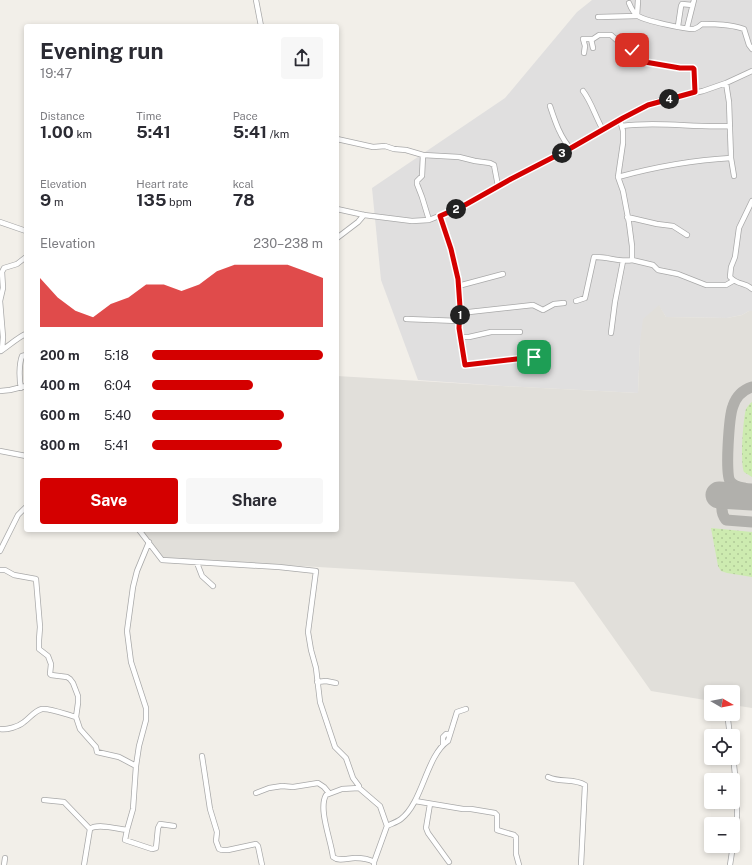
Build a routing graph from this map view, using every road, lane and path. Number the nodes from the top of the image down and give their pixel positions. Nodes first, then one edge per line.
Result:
1 (256, 0) edge
2 (638, 0) edge
3 (694, 0) edge
4 (629, 3) dead end
5 (692, 5) junction
6 (637, 16) junction
7 (598, 17) dead end
8 (261, 24) edge
9 (678, 26) junction
10 (687, 28) junction
11 (591, 39) junction
12 (593, 48) dead end
13 (752, 49) edge
14 (584, 52) dead end
15 (752, 71) edge
16 (726, 83) junction
17 (583, 91) dead end
18 (695, 92) junction
19 (550, 106) dead end
20 (620, 120) junction
21 (622, 126) junction
22 (730, 126) junction
23 (603, 130) junction
24 (339, 139) edge
25 (571, 148) junction
26 (423, 155) junction
27 (731, 158) junction
28 (734, 176) dead end
29 (618, 177) junction
30 (498, 186) junction
31 (752, 201) edge
32 (339, 209) edge
33 (364, 215) junction
34 (440, 216) junction
35 (627, 216) junction
36 (428, 220) junction
37 (0, 222) edge
38 (24, 230) edge
39 (339, 236) edge
40 (687, 236) dead end
41 (24, 259) edge
42 (632, 260) junction
43 (623, 261) junction
44 (503, 274) dead end
45 (734, 281) junction
46 (458, 286) junction
47 (752, 289) edge
48 (576, 301) dead end
49 (564, 303) dead end
50 (0, 310) edge
51 (460, 313) junction
52 (406, 319) dead end
53 (459, 321) junction
54 (520, 332) dead end
55 (611, 333) dead end
56 (24, 334) edge
57 (460, 337) junction
58 (1, 351) edge
59 (24, 356) edge
60 (534, 357) dead end
61 (24, 387) edge
62 (0, 391) edge
63 (0, 451) edge
64 (24, 456) edge
65 (24, 509) edge
66 (141, 532) edge
67 (149, 542) junction
68 (0, 550) edge
69 (197, 563) junction
70 (0, 570) edge
71 (213, 586) dead end
72 (317, 682) junction
73 (336, 683) dead end
74 (466, 709) dead end
75 (76, 717) junction
76 (0, 729) edge
77 (202, 756) dead end
78 (734, 765) edge
79 (136, 766) junction
80 (548, 777) dead end
81 (359, 788) junction
82 (256, 793) dead end
83 (329, 793) junction
84 (44, 800) dead end
85 (415, 801) junction
86 (430, 804) junction
87 (174, 826) dead end
88 (387, 826) junction
89 (90, 829) junction
90 (126, 830) junction
91 (5, 858) dead end
92 (450, 862) dead end
93 (374, 863) edge
94 (4, 865) edge
95 (84, 865) edge
96 (262, 865) edge
97 (519, 865) edge
98 (581, 865) edge
99 (730, 865) edge

1 - 8 street
2 - 6 street
3 - 5 street
4 - 6 street
5 - 9 street
5 - 10 street
6 - 7 street
6 - 9 street
9 - 10 street
10 - 13 street
11 - 12 street
11 - 14 street
11 - 18 street
15 - 16 street
16 - 18 street
16 - 22 street
17 - 23 street
18 - 20 street
19 - 25 street
20 - 21 street
20 - 23 street
21 - 22 street
21 - 29 street
22 - 27 street
23 - 25 street
24 - 26 street
25 - 30 street
26 - 30 street
26 - 36 street
27 - 28 street
27 - 29 street
29 - 35 street
30 - 34 street
31 - 45 street
32 - 33 street
33 - 36 street
33 - 39 street
34 - 36 street
34 - 46 street
35 - 40 street
35 - 42 street
37 - 38 street
41 - 50 street
42 - 43 street
42 - 45 street
43 - 48 street
43 - 55 street
44 - 46 street
45 - 47 street
46 - 51 street
49 - 51 street
50 - 58 street
51 - 53 street
52 - 53 street
53 - 57 street
54 - 57 street
56 - 58 street
57 - 60 street
59 - 61 street
61 - 62 street
63 - 64 street
65 - 68 street
66 - 67 street
67 - 69 street
67 - 79 street
69 - 71 street
69 - 72 street
70 - 75 street
72 - 73 street
72 - 81 street
74 - 85 street
75 - 76 street
75 - 79 street
77 - 96 street
78 - 99 street
79 - 90 street
80 - 98 street
81 - 83 street
81 - 88 street
82 - 83 street
83 - 93 street
84 - 89 street
85 - 86 street
85 - 88 street
86 - 92 street
86 - 97 street
87 - 90 street
88 - 93 street
89 - 90 street
89 - 95 street
91 - 94 street

